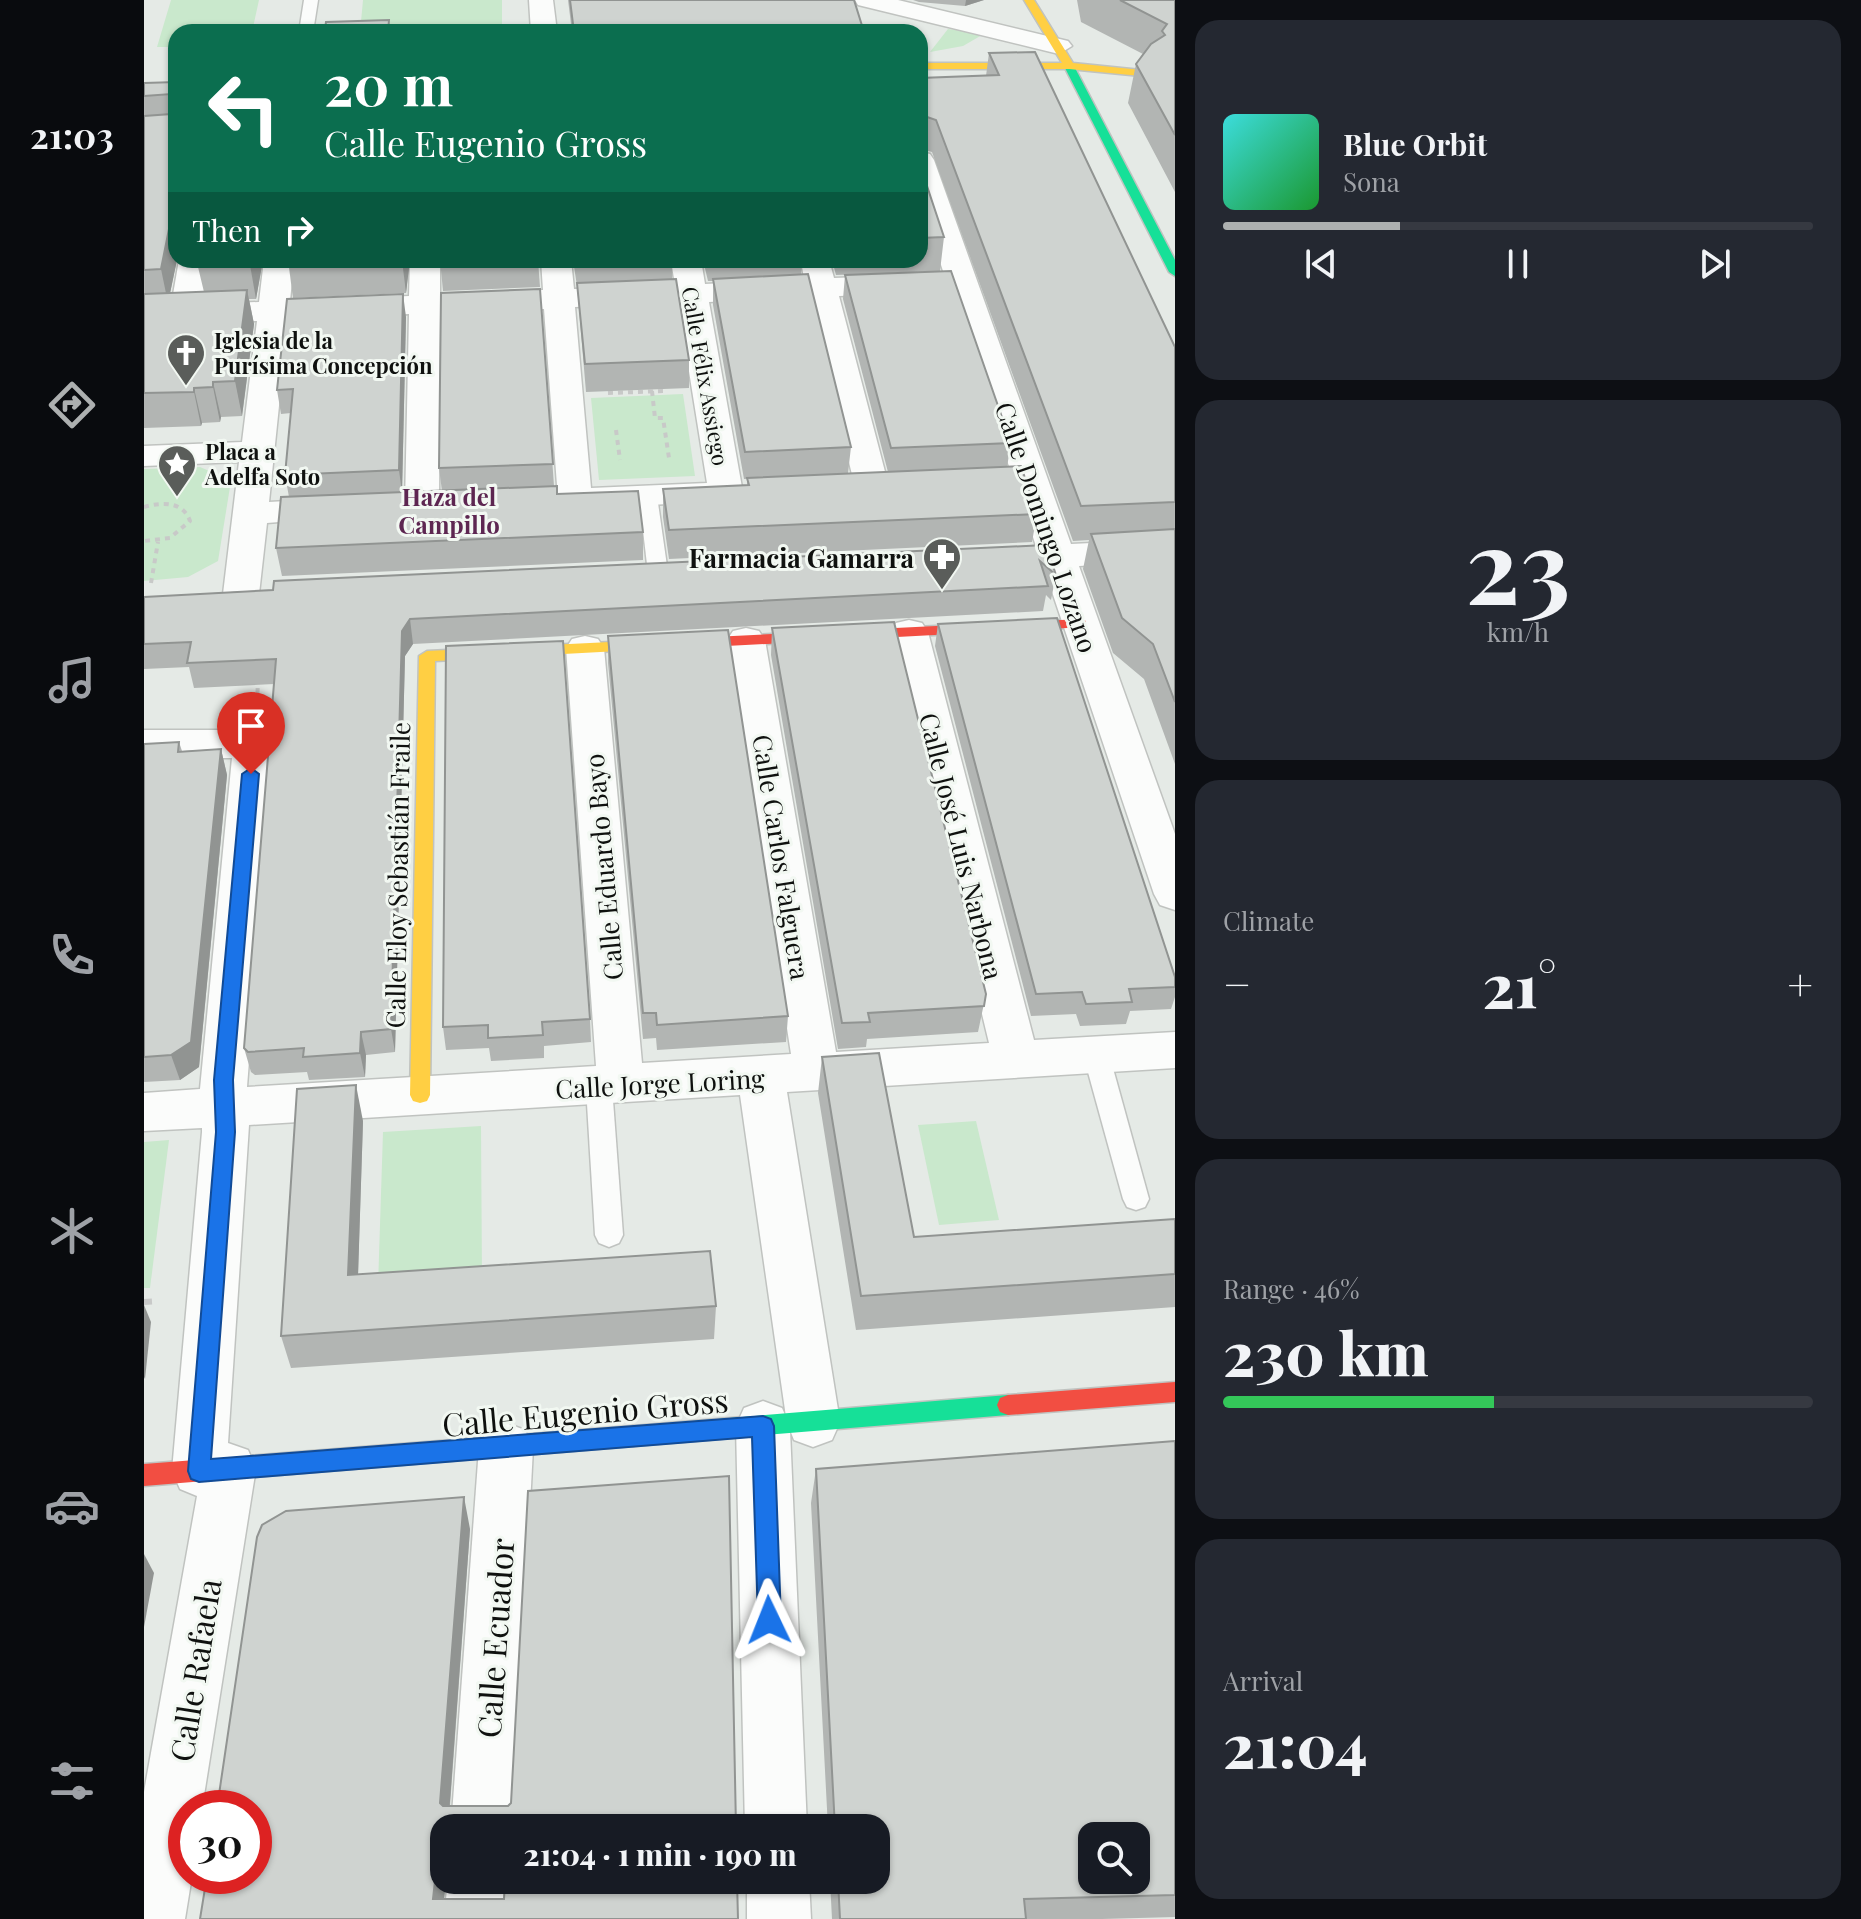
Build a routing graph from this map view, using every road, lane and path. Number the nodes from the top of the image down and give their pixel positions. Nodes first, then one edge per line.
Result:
1 (311, 0) edge
2 (541, 0) edge
3 (1028, 0) edge
4 (868, 8) edge
5 (307, 24) edge
6 (543, 24) edge
7 (967, 25) junction
8 (999, 32) junction
9 (1064, 56) junction
10 (949, 64) junction
11 (928, 65) edge
12 (1164, 79) edge
13 (928, 183) edge
14 (1174, 267) edge
15 (193, 268) edge
16 (278, 268) edge
17 (425, 268) edge
18 (557, 268) edge
19 (687, 268) edge
20 (818, 274) edge
21 (962, 282) junction
22 (692, 293) junction
23 (559, 299) junction
24 (424, 304) junction
25 (273, 311) junction
26 (185, 314) junction
27 (144, 316) edge
28 (709, 389) junction
29 (652, 391) junction
30 (567, 395) junction
31 (616, 424) dead end
32 (256, 451) junction
33 (144, 456) edge
34 (670, 462) dead end
35 (620, 466) dead end
36 (1031, 480) junction
37 (990, 482) edge
38 (872, 487) edge
39 (648, 496) junction
40 (144, 507) edge
41 (250, 513) junction
42 (144, 541) edge
43 (158, 542) junction
44 (1175, 550) edge
45 (1058, 556) junction
46 (964, 560) edge
47 (657, 573) edge
48 (151, 583) dead end
49 (248, 593) joint
50 (1081, 624) junction
51 (909, 632) junction
52 (746, 640) junction
53 (585, 648) junction
54 (144, 744) edge
55 (253, 744) junction
56 (1175, 894) edge
57 (1175, 1050) edge
58 (1096, 1054) junction
59 (1016, 1060) junction
60 (817, 1073) junction
61 (761, 1077) junction
62 (610, 1086) junction
63 (420, 1095) junction
64 (225, 1109) junction
65 (144, 1112) edge
66 (1136, 1199) dead end
67 (609, 1235) dead end
68 (1175, 1392) edge
69 (788, 1424) junction
70 (506, 1448) junction
71 (214, 1470) junction
72 (144, 1475) edge
73 (483, 1814) edge
74 (776, 1814) edge
75 (478, 1894) edge
76 (778, 1894) edge
77 (153, 1919) edge
78 (476, 1919) edge
79 (779, 1919) edge

1 - 5 lane
2 - 6 street
3 - 7 street
3 - 8 street
3 - 9 main road
4 - 7 street
7 - 8 street
8 - 9 street
8 - 10 street
9 - 10 main road
9 - 12 main road
9 - 14 main road
10 - 11 main road
13 - 21 street, Calle Domingo Lozano
15 - 26 street
16 - 25 street
17 - 24 street
18 - 23 street
19 - 22 street, Calle Félix Assiego
20 - 21 street
20 - 22 street
20 - 38 street
21 - 36 street, Calle Domingo Lozano
22 - 23 street
22 - 28 street, Calle Félix Assiego
23 - 24 street
23 - 30 street
24 - 25 street
24 - 41 street
25 - 26 street
25 - 32 street
26 - 27 street
28 - 29 path
28 - 39 street, Calle Félix Assiego
29 - 30 path
29 - 34 path
30 - 39 street
31 - 35 path
32 - 33 street
32 - 41 street
36 - 37 street
36 - 45 street, Calle Domingo Lozano
39 - 47 lane
40 - 43 path
41 - 49 street
42 - 43 path
43 - 48 path
44 - 45 street
45 - 46 street
45 - 50 street, Calle Domingo Lozano
49 - 55 path
50 - 51 main road
50 - 56 street, Calle Domingo Lozano
51 - 52 main road
51 - 59 street, Calle José Luis Narbona
52 - 53 main road
52 - 60 street, Calle Carlos Falguera
53 - 62 street, Calle Eduardo Bayo
53 - 63 main road, Calle Eloy Sebastián Fraile
54 - 55 street
55 - 64 street, Calle Rafaela
57 - 58 street, Calle Jorge Loring
58 - 59 street, Calle Jorge Loring
58 - 66 lane
59 - 60 street, Calle Jorge Loring
60 - 61 street, Calle Jorge Loring
61 - 62 street, Calle Jorge Loring
61 - 69 street
62 - 63 street, Calle Jorge Loring
62 - 67 lane
63 - 64 street, Calle Jorge Loring
64 - 65 street, Calle Jorge Loring
64 - 71 street, Calle Rafaela
68 - 69 main road, Calle Eugenio Gross
69 - 70 main road, Calle Eugenio Gross
69 - 74 street
70 - 71 main road, Calle Eugenio Gross
70 - 73 street, Calle Ecuador
71 - 72 main road, Calle Eugenio Gross
71 - 77 street, Calle Rafaela
75 - 78 street
76 - 79 street

